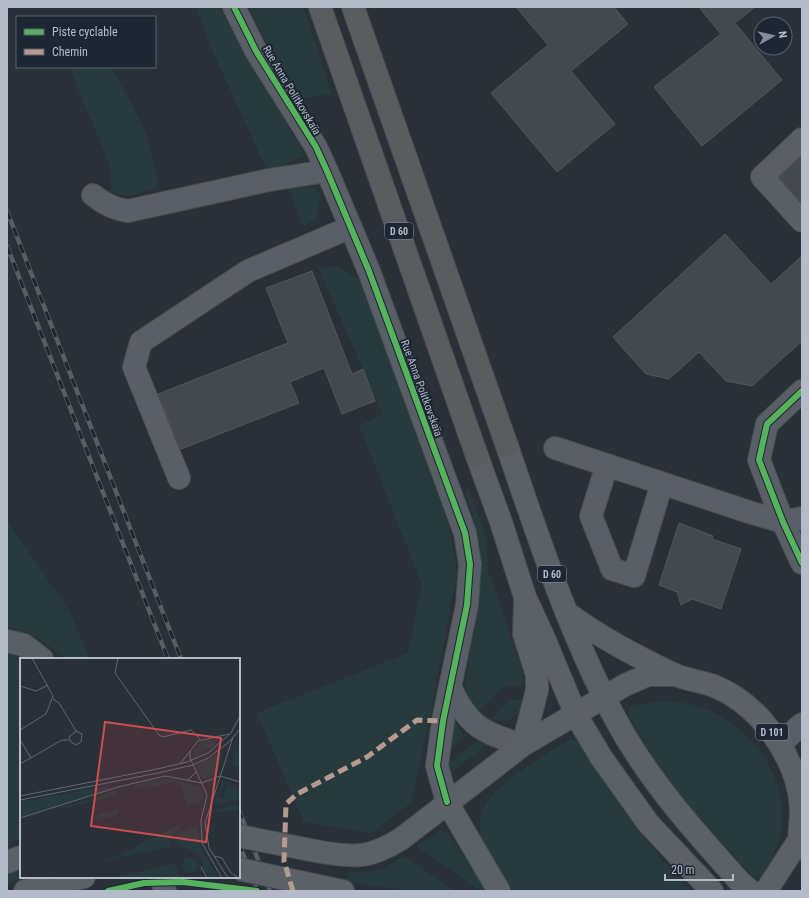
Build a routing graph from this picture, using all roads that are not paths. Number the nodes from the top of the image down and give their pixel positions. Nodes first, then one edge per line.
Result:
1 (234, 7) edge
2 (320, 7) edge
3 (353, 7) edge
4 (802, 139) edge
5 (327, 171) junction
6 (93, 194) dead end
7 (802, 221) edge
8 (351, 227) junction
9 (802, 391) edge
10 (507, 446) joint
11 (555, 448) dead end
12 (477, 456) joint
13 (607, 465) junction
14 (179, 478) dead end
15 (662, 483) junction
16 (792, 520) edge
17 (802, 563) edge
18 (525, 597) junction
19 (565, 611) junction
20 (7, 641) edge
21 (41, 658) edge
22 (676, 675) junction
23 (450, 686) junction
24 (605, 698) junction
25 (576, 715) junction
26 (802, 724) edge
27 (780, 744) junction
28 (523, 745) junction
29 (447, 802) junction
30 (240, 836) edge
31 (801, 844) edge
32 (20, 857) edge
33 (7, 862) edge
34 (240, 869) edge
35 (80, 878) edge
36 (161, 878) edge
37 (335, 889) edge
38 (25, 891) edge
39 (165, 891) edge
40 (499, 891) edge
41 (712, 891) edge
42 (751, 891) edge
43 (766, 891) edge

1 - 5 street, Rue Anna Politkovskaïa
2 - 12 highway, D 60
3 - 10 highway, D 60
4 - 7 street
5 - 6 street
5 - 8 street, Rue Anna Politkovskaïa
8 - 14 street
8 - 23 street, Rue Anna Politkovskaïa
9 - 16 street
10 - 19 main road, D 60
11 - 13 street
12 - 18 main road, D 60
13 - 15 street
13 - 15 street
15 - 16 street
16 - 17 street
18 - 25 main road, D 60
18 - 28 main road
19 - 22 main road
19 - 24 main road, D 60
20 - 21 street
22 - 24 main road, D 101
22 - 27 main road, D 101
23 - 28 street
23 - 29 street, Rue Anna Politkovskaïa
24 - 25 main road, D 101
24 - 42 main road, D 60
25 - 28 main road, D 101
25 - 41 main road, D 60
26 - 27 street
27 - 31 main road, D 101
28 - 29 main road, D 101
29 - 30 main road, D 101, bridge
29 - 40 main road
31 - 43 main road
32 - 33 main road
34 - 37 main road, bridge
35 - 38 main road
36 - 39 street

